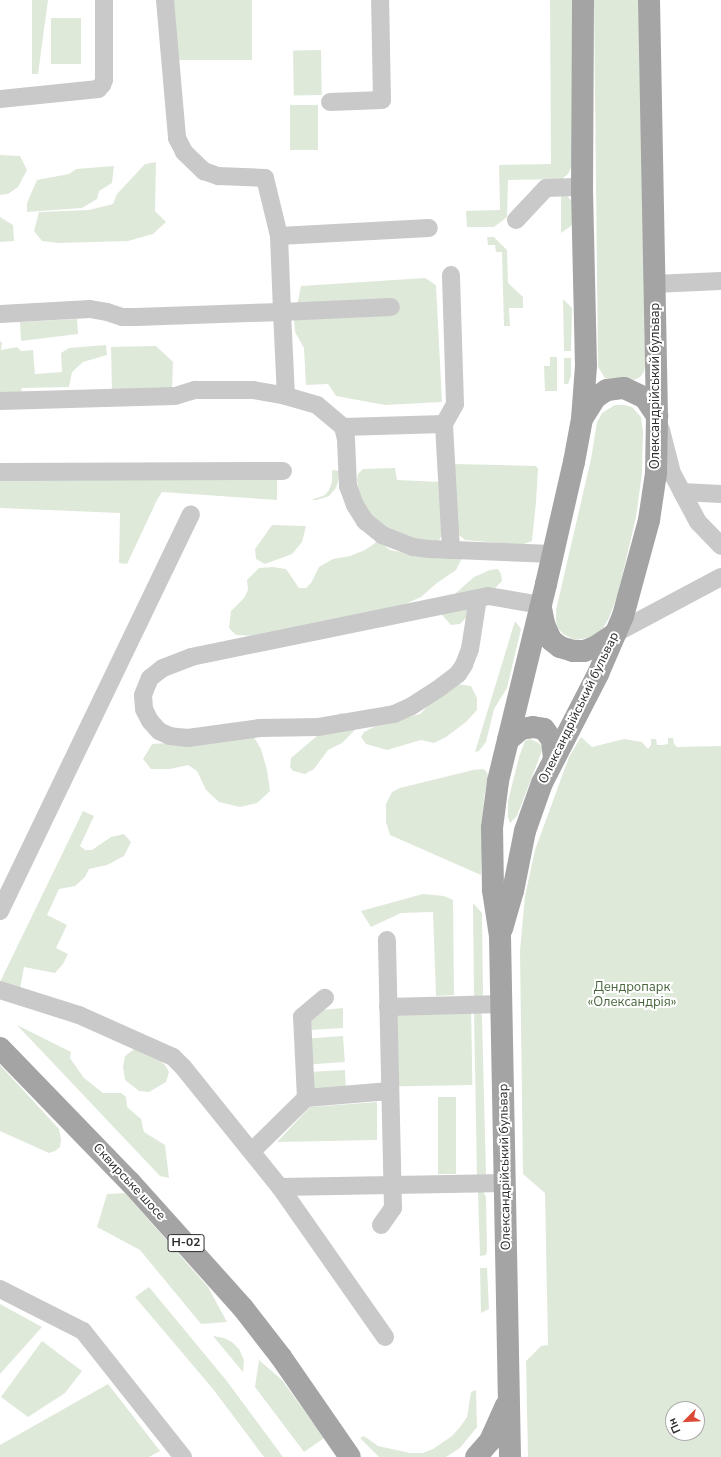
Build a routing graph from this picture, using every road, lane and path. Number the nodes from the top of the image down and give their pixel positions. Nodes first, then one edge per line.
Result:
1 (104, 0) edge
2 (165, 0) edge
3 (380, 0) edge
4 (583, 0) edge
5 (649, 0) edge
6 (0, 100) edge
7 (330, 102) dead end
8 (582, 187) junction
9 (516, 220) dead end
10 (429, 228) dead end
11 (279, 236) junction
12 (451, 275) dead end
13 (721, 281) edge
14 (654, 284) junction
15 (391, 308) dead end
16 (282, 312) junction
17 (0, 314) edge
18 (286, 396) junction
19 (0, 400) edge
20 (657, 416) junction
21 (582, 419) junction
22 (444, 424) junction
23 (343, 427) junction
24 (283, 471) dead end
25 (0, 472) edge
26 (682, 492) junction
27 (721, 494) edge
28 (191, 516) dead end
29 (721, 546) edge
30 (451, 550) junction
31 (552, 554) junction
32 (721, 577) edge
33 (478, 598) junction
34 (541, 605) junction
35 (616, 633) junction
36 (508, 740) junction
37 (554, 759) junction
38 (0, 911) edge
39 (500, 936) junction
40 (387, 940) dead end
41 (0, 990) edge
42 (325, 998) dead end
43 (502, 1004) junction
44 (388, 1007) junction
45 (0, 1048) edge
46 (390, 1091) junction
47 (306, 1098) junction
48 (252, 1151) junction
49 (505, 1183) junction
50 (392, 1185) junction
51 (280, 1187) junction
52 (381, 1225) dead end
53 (0, 1289) edge
54 (385, 1337) dead end
55 (509, 1398) junction
56 (177, 1455) edge
57 (350, 1455) edge
58 (476, 1457) edge
59 (510, 1457) edge

1 - 6 street
2 - 11 street
3 - 7 street
4 - 8 main road, Олександрійський бульвар
5 - 14 main road, Олександрійський бульвар
8 - 9 street
8 - 21 main road, Олександрійський бульвар
10 - 11 street
11 - 16 street
12 - 22 street
13 - 14 street
14 - 20 main road, Олександрійський бульвар
15 - 16 street
16 - 17 street
16 - 18 street
18 - 19 street
18 - 23 street
20 - 21 main road
20 - 26 street
20 - 35 main road, Олександрійський бульвар
21 - 31 main road, Олександрійський бульвар
22 - 23 street
22 - 30 street
23 - 30 street
24 - 25 street
26 - 27 street
26 - 29 street
28 - 38 street
30 - 31 street
31 - 34 main road, Олександрійський бульвар
32 - 35 street
33 - 33 street
33 - 34 street
34 - 35 main road
34 - 36 main road, Олександрійський бульвар
35 - 37 main road, Олександрійський бульвар
36 - 37 main road
36 - 39 main road, Олександрійський бульвар
37 - 39 main road, Олександрійський бульвар
39 - 43 main road, Олександрійський бульвар
40 - 44 street
41 - 48 street
42 - 47 street
43 - 44 street
43 - 49 main road, Олександрійський бульвар
44 - 46 street
45 - 57 main road, Сквирське шосе / Н-02
46 - 47 street
46 - 50 street
47 - 48 street
48 - 51 street
49 - 50 street
49 - 55 main road, Олександрійський бульвар
50 - 51 street
50 - 52 street
51 - 54 street
53 - 56 street
55 - 58 main road, Олександрійський бульвар
55 - 59 main road, Олександрійський бульвар

